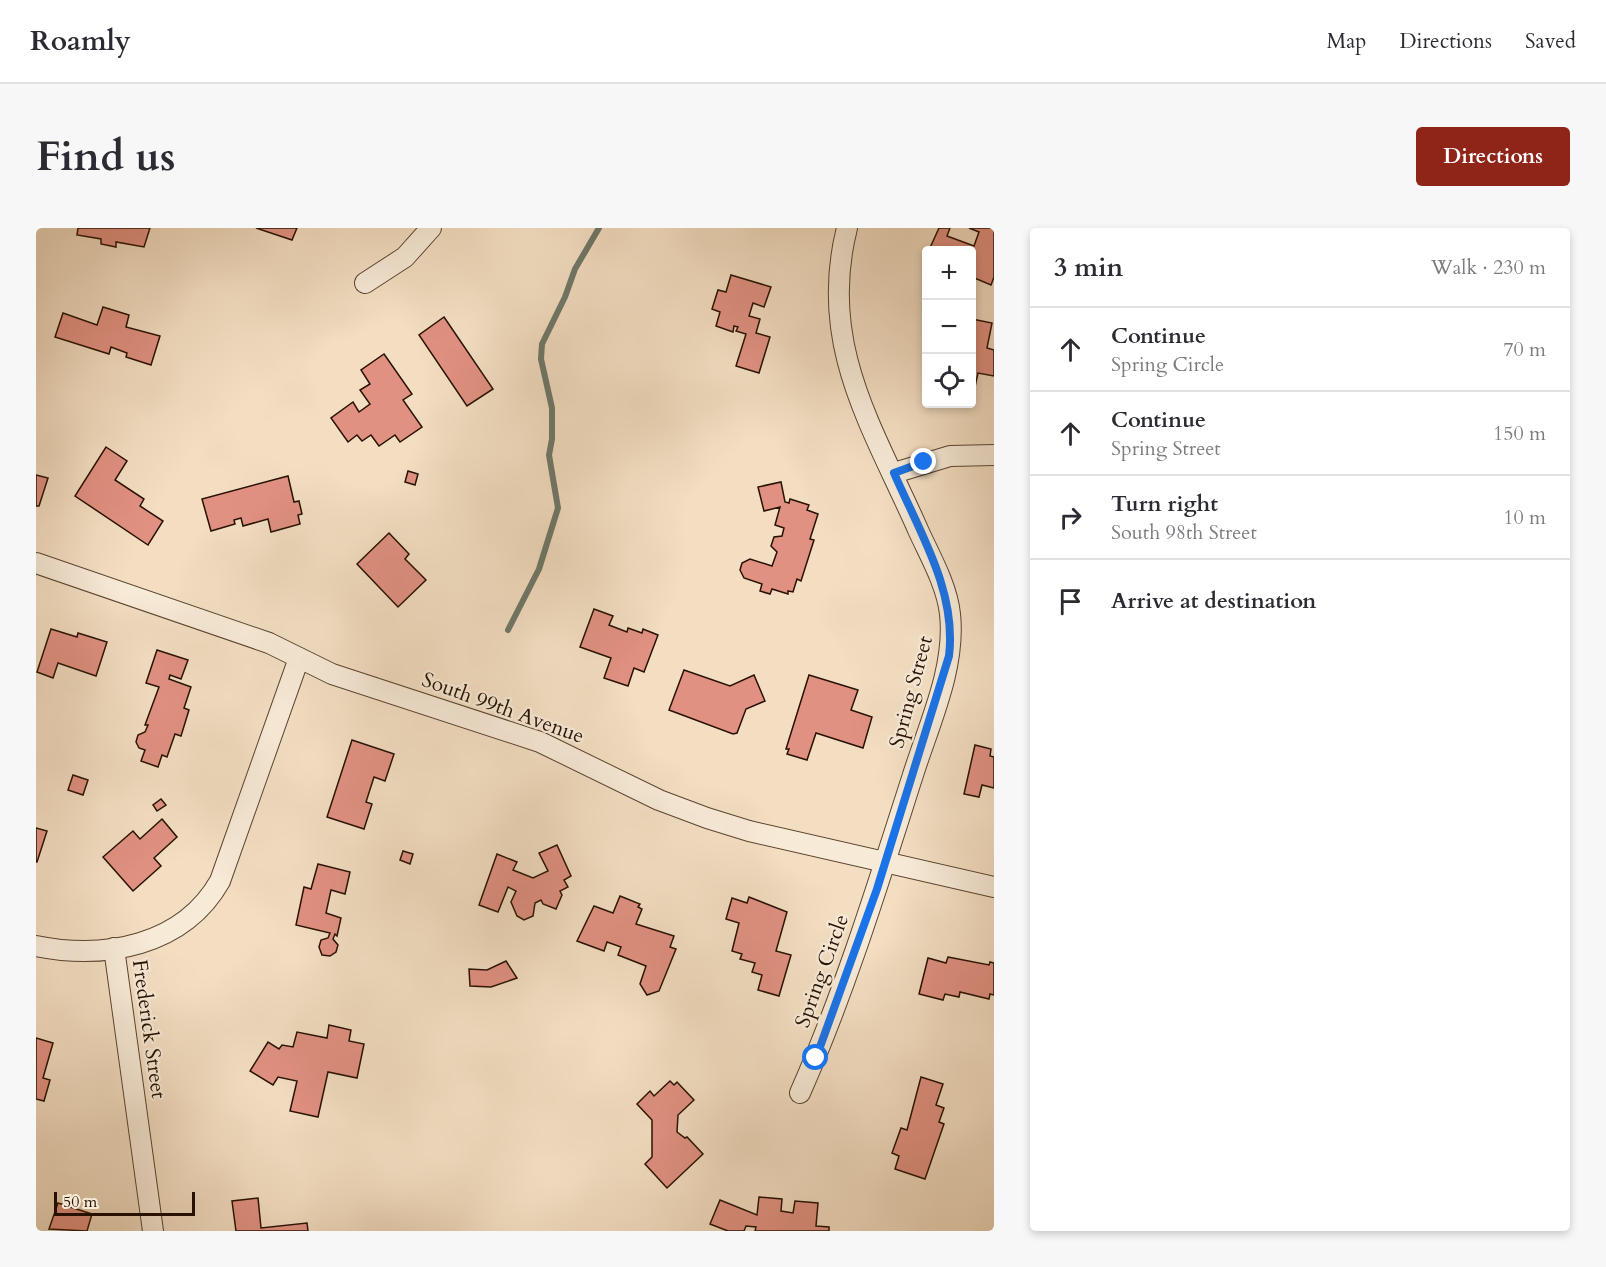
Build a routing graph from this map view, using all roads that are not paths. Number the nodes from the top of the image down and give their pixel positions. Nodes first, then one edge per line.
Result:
1 (431, 228) edge
2 (847, 228) edge
3 (365, 283) dead end
4 (994, 455) edge
5 (894, 473) junction
6 (36, 563) edge
7 (299, 658) junction
8 (885, 862) junction
9 (994, 887) edge
10 (36, 946) edge
11 (114, 948) junction
12 (800, 1094) dead end
13 (153, 1231) edge

1 - 3 street
2 - 5 street, Spring Street
4 - 5 street
5 - 8 street, Spring Street
6 - 7 street, South 99th Avenue
7 - 8 street, South 99th Avenue
7 - 11 street, Frederick Street
8 - 9 street, South 99th Avenue
8 - 12 street, Spring Circle
10 - 11 street
11 - 13 street, Frederick Street

